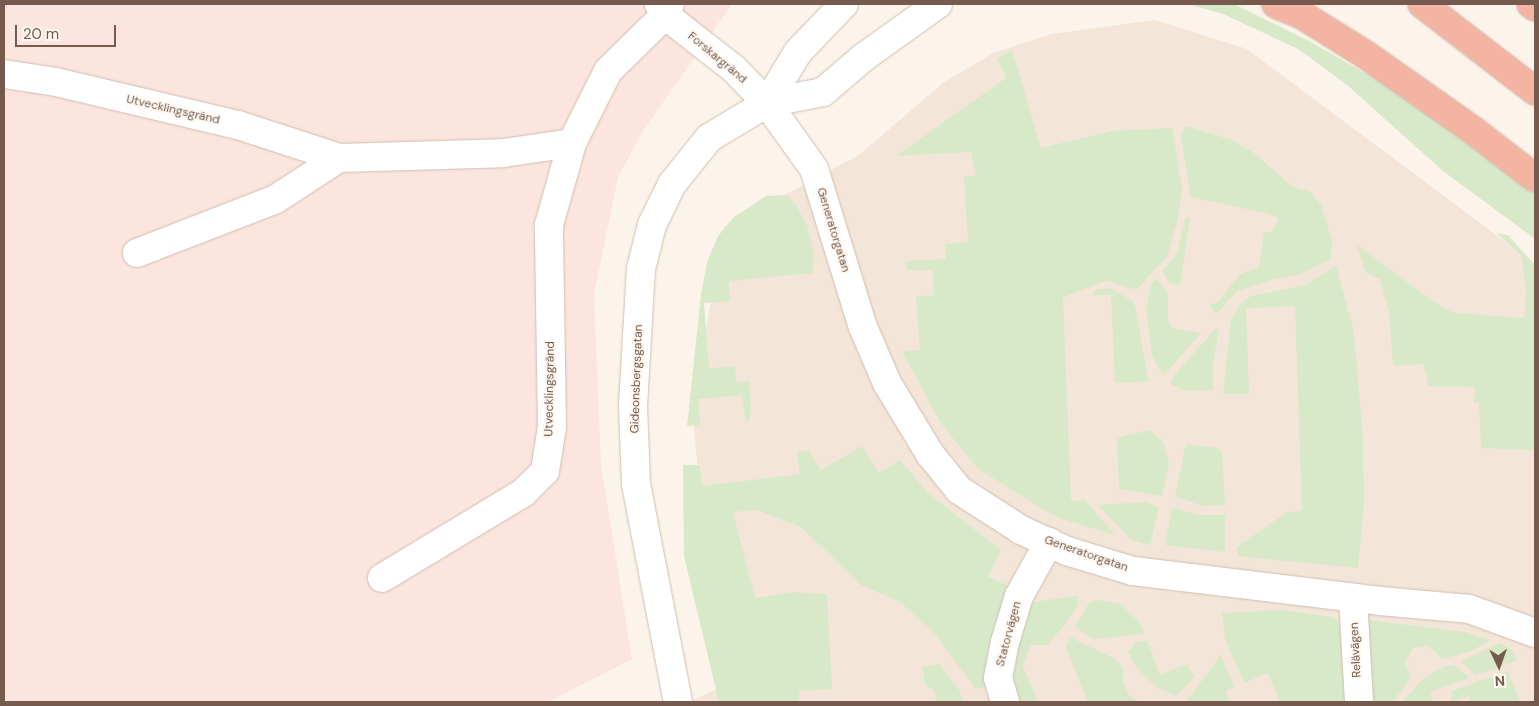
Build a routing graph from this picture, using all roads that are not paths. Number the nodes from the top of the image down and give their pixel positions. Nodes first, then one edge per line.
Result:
1 (844, 4) edge
2 (938, 4) edge
3 (1276, 4) edge
4 (1422, 4) edge
5 (1531, 4) edge
6 (665, 7) edge
7 (1535, 7) edge
8 (4, 74) edge
9 (1535, 90) edge
10 (767, 103) junction
11 (572, 143) junction
12 (339, 158) junction
13 (1535, 178) edge
14 (137, 253) dead end
15 (1049, 542) junction
16 (382, 578) dead end
17 (1353, 598) junction
18 (1535, 633) edge
19 (678, 702) edge
20 (1005, 702) edge
21 (1359, 702) edge

1 - 10 street, Gideonsbergsgatan
2 - 10 street, Gideonsbergsgatan
3 - 13 highway
4 - 9 highway
5 - 7 highway
6 - 10 street, Forskargränd
6 - 11 street, Utvecklingsgränd
8 - 12 street, Utvecklingsgränd
10 - 15 street, Generatorgatan
10 - 19 street, Gideonsbergsgatan
11 - 12 street, Utvecklingsgränd
11 - 16 street, Utvecklingsgränd
12 - 14 street
15 - 17 street, Generatorgatan
15 - 20 street, Statorvägen
17 - 18 street, Generatorgatan
17 - 21 street, Relävägen

